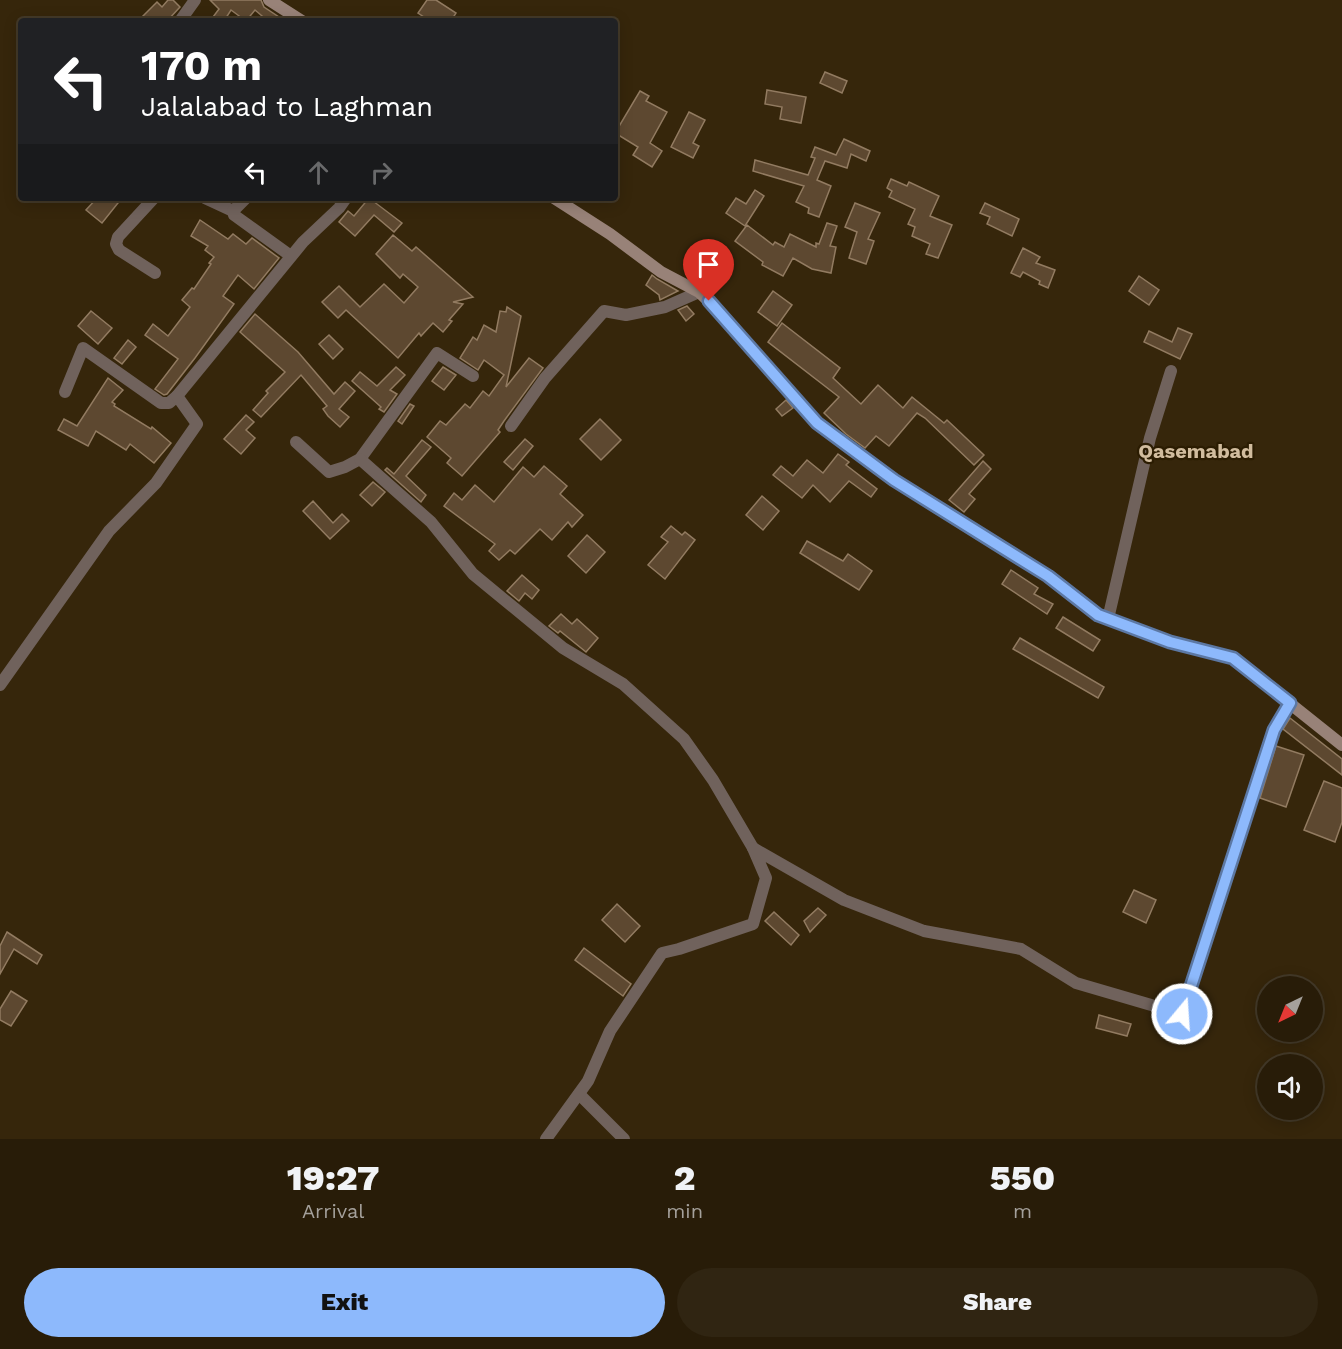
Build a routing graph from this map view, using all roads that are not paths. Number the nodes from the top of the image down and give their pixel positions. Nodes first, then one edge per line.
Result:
1 (195, 0) edge
2 (269, 0) edge
3 (182, 18) edge
4 (297, 18) edge
5 (151, 201) edge
6 (211, 201) edge
7 (243, 201) edge
8 (344, 201) edge
9 (559, 201) edge
10 (233, 211) junction
11 (291, 256) junction
12 (155, 273) dead end
13 (699, 292) junction
14 (1171, 371) dead end
15 (472, 376) dead end
16 (65, 392) dead end
17 (177, 396) junction
18 (512, 426) dead end
19 (297, 442) dead end
20 (360, 459) junction
21 (1108, 619) junction
22 (0, 685) edge
23 (1290, 703) junction
24 (1342, 745) edge
25 (753, 848) junction
26 (579, 1094) junction
27 (546, 1139) edge
28 (624, 1139) edge

1 - 3 street
2 - 4 street
5 - 12 street
6 - 10 street
7 - 10 street
8 - 11 street
9 - 13 street
10 - 11 street
11 - 17 street
13 - 18 street
13 - 21 street
14 - 21 street
15 - 20 street
16 - 17 street
17 - 22 street
19 - 20 street
20 - 25 street
21 - 23 street
23 - 24 street
23 - 25 street
25 - 26 street
26 - 27 street
26 - 28 street

